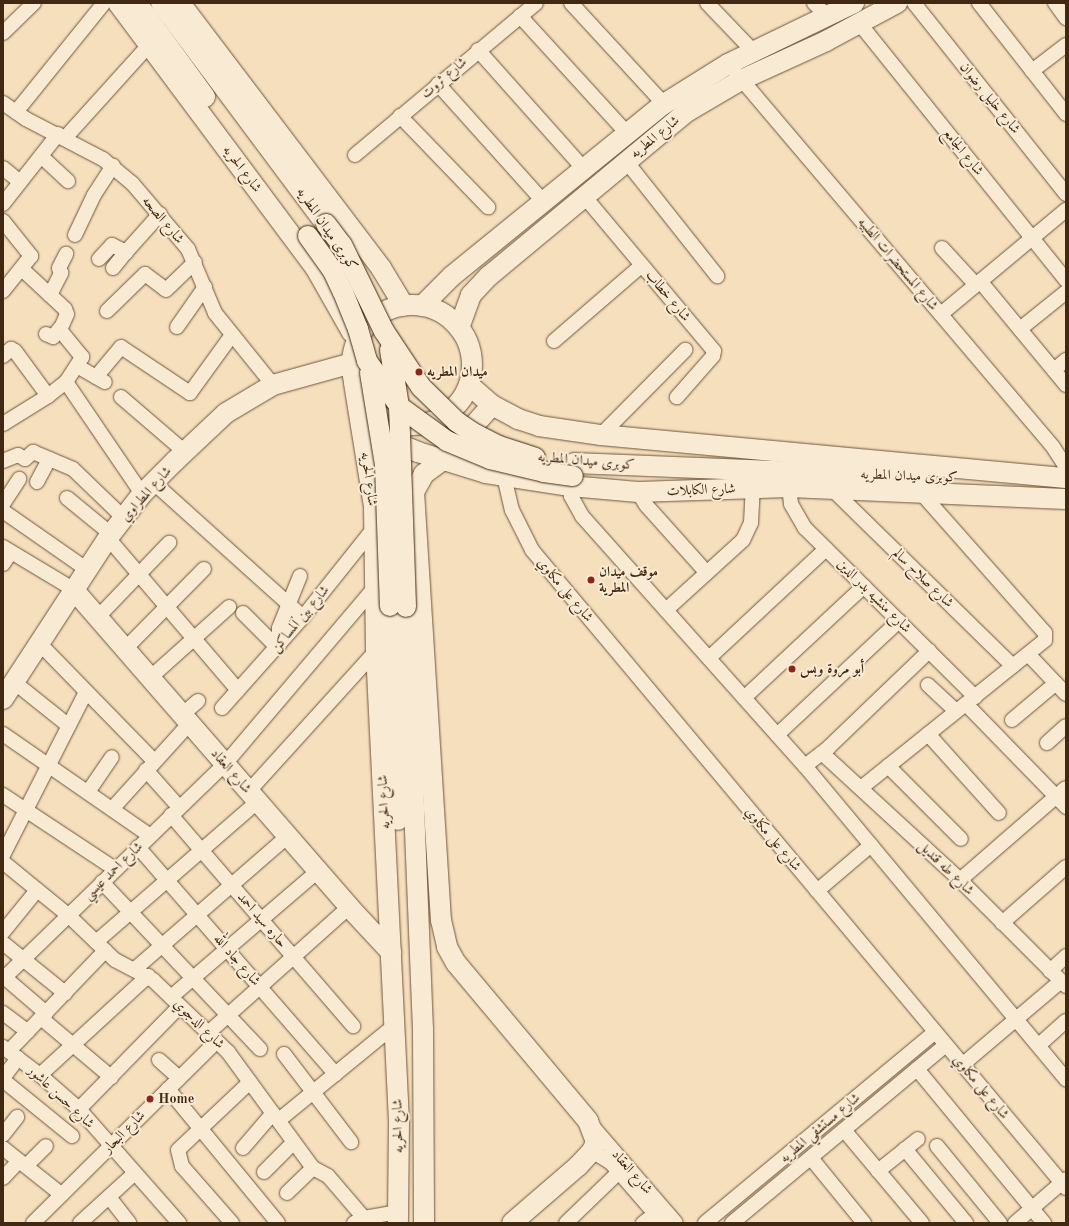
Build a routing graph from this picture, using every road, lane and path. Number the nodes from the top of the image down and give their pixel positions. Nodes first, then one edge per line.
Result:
1 (34, 3) edge
2 (104, 3) edge
3 (118, 3) edge
4 (137, 3) edge
5 (161, 3) edge
6 (180, 3) edge
7 (536, 3) edge
8 (571, 3) edge
9 (707, 3) edge
10 (854, 3) edge
11 (896, 3) edge
12 (914, 3) edge
13 (979, 3) edge
14 (1055, 3) edge
15 (821, 10) edge
16 (520, 16) junction
17 (1066, 18) edge
18 (860, 24) junction
19 (3, 33) edge
20 (149, 45) junction
21 (1066, 45) edge
22 (478, 50) junction
23 (754, 52) junction
24 (728, 64) junction
25 (1032, 71) junction
26 (741, 80) junction
27 (438, 84) junction
28 (3, 103) edge
29 (664, 104) junction
30 (16, 112) junction
31 (1066, 113) edge
32 (400, 116) junction
33 (626, 132) junction
34 (61, 136) junction
35 (355, 155) dead end
36 (41, 156) junction
37 (626, 161) junction
38 (113, 166) junction
39 (3, 168) edge
40 (584, 168) junction
41 (68, 181) dead end
42 (20, 182) junction
43 (1066, 194) edge
44 (584, 196) junction
45 (543, 200) junction
46 (3, 204) edge
47 (488, 208) dead end
48 (1066, 210) edge
49 (160, 214) junction
50 (3, 221) edge
51 (347, 225) junction
52 (75, 235) dead end
53 (1033, 238) junction
54 (307, 245) junction
55 (942, 248) dead end
56 (126, 252) junction
57 (66, 254) dead end
58 (475, 258) junction
59 (99, 259) dead end
60 (195, 262) junction
61 (642, 264) junction
62 (112, 268) dead end
63 (22, 269) junction
64 (489, 276) junction
65 (717, 276) dead end
66 (1066, 280) edge
67 (978, 283) junction
68 (205, 287) junction
69 (3, 291) edge
70 (1066, 292) edge
71 (50, 295) junction
72 (413, 306) junction
73 (107, 311) dead end
74 (941, 314) junction
75 (177, 327) dead end
76 (60, 328) junction
77 (459, 328) junction
78 (1020, 328) junction
79 (384, 331) junction
80 (46, 334) dead end
81 (232, 335) junction
82 (357, 341) junction
83 (554, 341) dead end
84 (685, 350) dead end
85 (3, 356) edge
86 (1066, 360) edge
87 (77, 366) junction
88 (358, 369) junction
89 (1054, 370) junction
90 (66, 382) junction
91 (1066, 384) edge
92 (273, 385) junction
93 (469, 385) junction
94 (48, 396) junction
95 (121, 397) dead end
96 (677, 397) dead end
97 (365, 402) junction
98 (492, 405) junction
99 (3, 424) edge
100 (601, 435) junction
101 (185, 452) junction
102 (49, 459) junction
103 (443, 460) junction
104 (3, 461) edge
105 (1066, 467) edge
106 (573, 475) junction
107 (504, 476) junction
108 (1046, 476) junction
109 (1066, 478) edge
110 (19, 479) dead end
111 (36, 482) dead end
112 (788, 487) junction
113 (148, 488) junction
114 (746, 489) junction
115 (832, 489) junction
116 (638, 492) junction
117 (922, 493) junction
118 (67, 498) dead end
119 (1066, 499) edge
120 (3, 504) edge
121 (413, 504) junction
122 (374, 507) junction
123 (3, 511) edge
124 (124, 518) junction
125 (374, 528) junction
126 (109, 536) junction
127 (169, 543) dead end
128 (826, 549) junction
129 (7, 550) edge
130 (3, 564) edge
131 (86, 569) junction
132 (204, 569) dead end
133 (707, 573) junction
134 (139, 574) junction
135 (300, 576) dead end
136 (376, 586) junction
137 (864, 586) junction
138 (73, 589) junction
139 (289, 604) junction
140 (166, 606) junction
141 (398, 606) junction
142 (229, 607) dead end
143 (666, 610) junction
144 (242, 613) dead end
145 (98, 617) junction
146 (303, 617) junction
147 (899, 621) junction
148 (194, 638) junction
149 (39, 643) junction
150 (278, 646) junction
151 (126, 648) junction
152 (376, 651) junction
153 (929, 651) junction
154 (1028, 654) junction
155 (709, 658) junction
156 (1013, 666) junction
157 (151, 677) junction
158 (1056, 683) junction
159 (928, 685) dead end
160 (238, 690) junction
161 (6, 692) edge
162 (86, 692) junction
163 (1066, 694) edge
164 (744, 698) junction
165 (198, 701) dead end
166 (966, 704) junction
167 (222, 708) dead end
168 (186, 719) junction
169 (1012, 720) dead end
170 (69, 726) junction
171 (1066, 726) edge
172 (3, 734) edge
173 (928, 734) junction
174 (777, 735) junction
175 (1047, 743) dead end
176 (822, 753) junction
177 (112, 757) dead end
178 (225, 764) junction
179 (49, 765) junction
180 (150, 766) junction
181 (805, 766) junction
182 (888, 766) junction
183 (861, 788) junction
184 (88, 792) junction
185 (1061, 793) edge
186 (3, 795) edge
187 (253, 796) junction
188 (1066, 807) edge
189 (112, 809) junction
190 (26, 810) junction
191 (175, 811) junction
192 (999, 813) dead end
193 (149, 835) junction
194 (288, 836) junction
195 (962, 839) dead end
196 (871, 845) junction
197 (138, 846) junction
198 (201, 850) junction
199 (3, 856) edge
200 (3, 862) edge
201 (1066, 867) edge
202 (115, 869) junction
203 (318, 871) junction
204 (167, 880) junction
205 (960, 880) junction
206 (102, 882) junction
207 (232, 885) junction
208 (37, 890) junction
209 (817, 891) junction
210 (349, 907) junction
211 (130, 912) junction
212 (68, 915) junction
213 (198, 915) junction
214 (261, 920) junction
215 (1002, 923) junction
216 (3, 932) edge
217 (3, 943) edge
218 (101, 946) junction
219 (162, 946) junction
220 (227, 949) junction
221 (391, 952) junction
222 (1066, 956) edge
223 (294, 957) junction
224 (23, 959) junction
225 (135, 969) junction
226 (1050, 971) junction
227 (148, 976) junction
228 (3, 978) edge
229 (193, 979) junction
230 (1063, 984) edge
231 (260, 987) junction
232 (65, 993) junction
233 (175, 1002) junction
234 (3, 1013) edge
235 (44, 1015) junction
236 (228, 1016) junction
237 (1016, 1017) junction
238 (1066, 1021) edge
239 (395, 1025) junction
240 (353, 1026) dead end
241 (28, 1032) junction
242 (935, 1032) junction
243 (211, 1038) junction
244 (946, 1044) junction
245 (73, 1045) junction
246 (1039, 1045) junction
247 (260, 1049) dead end
248 (10, 1052) edge
249 (284, 1054) dead end
250 (159, 1060) dead end
251 (962, 1064) junction
252 (917, 1069) junction
253 (335, 1074) junction
254 (40, 1075) junction
255 (111, 1077) junction
256 (179, 1078) junction
257 (3, 1079) edge
258 (1066, 1079) edge
259 (250, 1082) junction
260 (168, 1089) junction
261 (313, 1092) junction
262 (79, 1109) junction
263 (17, 1117) dead end
264 (276, 1117) junction
265 (399, 1121) junction
266 (588, 1121) junction
267 (200, 1129) junction
268 (844, 1130) junction
269 (3, 1135) edge
270 (72, 1136) dead end
271 (918, 1139) dead end
272 (294, 1142) junction
273 (351, 1142) dead end
274 (111, 1145) junction
275 (46, 1146) dead end
276 (937, 1146) dead end
277 (3, 1148) edge
278 (243, 1148) dead end
279 (905, 1149) junction
280 (592, 1151) junction
281 (811, 1158) junction
282 (23, 1164) junction
283 (313, 1168) junction
284 (878, 1171) junction
285 (264, 1172) dead end
286 (618, 1172) junction
287 (135, 1173) junction
288 (3, 1178) edge
289 (1065, 1184) edge
290 (287, 1193) dead end
291 (62, 1194) junction
292 (109, 1197) junction
293 (1032, 1208) junction
294 (398, 1217) edge
295 (659, 1218) edge
296 (42, 1220) edge
297 (359, 1220) edge
298 (80, 1223) edge
299 (129, 1223) edge
300 (179, 1223) edge
301 (232, 1223) edge
302 (278, 1223) edge
303 (424, 1223) edge
304 (512, 1223) edge
305 (566, 1223) edge
306 (643, 1223) edge
307 (676, 1223) edge
308 (705, 1223) edge
309 (732, 1223) edge
310 (864, 1223) edge
311 (922, 1223) edge
312 (966, 1223) edge
313 (1000, 1223) edge
314 (1015, 1223) edge
315 (1044, 1223) edge

1 - 19 street
2 - 30 street
3 - 20 main road, شارع الحريه
4 - 54 main road, كوبرى ميدان المطريه
5 - 79 main road, كوبرى ميدان المطريه, bridge
6 - 51 main road
7 - 16 street, شارع ثروت
8 - 29 street
9 - 23 street
10 - 15 main road, شارع المطريه
11 - 18 main road, شارع المطريه
12 - 43 street, شارع خليل رضوان
13 - 25 street
14 - 17 street
15 - 23 main road, شارع المطريه
16 - 22 street, شارع ثروت
16 - 33 street
18 - 26 main road, شارع المطريه
18 - 53 street, شارع الجامع
20 - 34 street
20 - 54 main road, شارع الحريه
21 - 25 street
22 - 27 street, شارع ثروت
22 - 40 street
23 - 24 main road, شارع المطريه
24 - 26 street, شارع المستحضرات الطبيه
24 - 29 main road, شارع المطريه
25 - 31 street
26 - 37 main road, شارع المطريه
26 - 74 street, شارع المستحضرات الطبيه
27 - 32 street, شارع ثروت
27 - 45 street
28 - 30 street, شارع الصحه
29 - 33 main road, شارع المطريه
30 - 34 street, شارع الصحه
32 - 35 street, شارع ثروت
32 - 47 street
33 - 40 main road, شارع المطريه
34 - 36 street
34 - 38 street, شارع الصحه
36 - 41 street
36 - 42 street
37 - 44 main road, شارع المطريه
37 - 65 street
38 - 49 street, شارع الصحه
38 - 52 street
39 - 42 street
40 - 45 main road, شارع المطريه
42 - 46 street
44 - 61 street, شارع خطاب
44 - 64 main road, شارع المطريه
45 - 58 main road, شارع المطريه
48 - 53 street
49 - 56 street
49 - 60 street, شارع الصحه
50 - 63 street
51 - 54 main road
51 - 72 main road
53 - 66 street, شارع الجامع
53 - 67 street
54 - 82 main road, شارع الحريه
54 - 88 main road, كوبرى ميدان المطريه, bridge
55 - 67 street
56 - 59 street
56 - 62 street
57 - 71 street
58 - 64 main road
58 - 72 main road, شارع المطريه
60 - 68 street, شارع الصحه
60 - 73 street
61 - 83 street
61 - 96 street, شارع خطاب
63 - 69 street
63 - 71 street
64 - 77 main road, شارع المطريه
67 - 74 street
67 - 78 street
68 - 75 street
68 - 81 street, شارع الصحه
70 - 78 street
71 - 76 street
72 - 77 main road
72 - 82 main road
74 - 105 street, شارع المستحضرات الطبيه
76 - 80 street
76 - 87 street
77 - 93 main road
78 - 89 street
79 - 106 main road, كوبرى ميدان المطريه, bridge
79 - 141 main road, bridge
81 - 87 street
81 - 92 street, شارع الصحه
82 - 88 main road
84 - 100 street
85 - 94 street
86 - 89 street
87 - 90 street
88 - 92 main road, شارع المطراوي
88 - 97 main road
88 - 106 main road, كوبرى ميدان المطريه, bridge
88 - 122 main road, شارع الحريه
88 - 141 main road, bridge
89 - 91 street
90 - 94 street
90 - 113 street
92 - 101 main road, شارع المطراوي
93 - 97 main road
93 - 98 main road
94 - 99 street
95 - 101 street
97 - 103 main road, شارع الكابلات
98 - 100 main road
98 - 103 main road
100 - 108 main road
101 - 113 main road, شارع المطراوي
102 - 104 street
102 - 111 street
102 - 124 street
103 - 107 main road, شارع الكابلات
103 - 121 main road
106 - 107 main road, شارع الكابلات
106 - 108 main road, كوبرى ميدان المطريه
106 - 114 main road, كوبرى ميدان المطريه
106 - 116 main road, شارع الكابلات
106 - 143 street
107 - 209 street, شارع على مكاوي
108 - 109 main road
110 - 120 street
112 - 114 main road, شارع الكابلات
112 - 115 main road, شارع الكابلات
112 - 128 street, شارع منشيه بدر الدين
113 - 124 main road, شارع المطراوي
113 - 139 street
114 - 116 main road, شارع الكابلات
114 - 133 street
115 - 117 main road, شارع الكابلات
115 - 156 street, شارع صلاح سالم
116 - 133 street
117 - 119 main road, شارع الكابلات
117 - 154 street
118 - 126 street
121 - 122 main road
121 - 266 main road
122 - 125 main road, شارع الحريه
123 - 131 street
124 - 126 main road, شارع المطراوي
125 - 136 main road, شارع الحريه
125 - 146 street, شارع بين المساكن
126 - 131 main road, شارع المطراوي
126 - 134 street
127 - 134 street
128 - 137 street, شارع منشيه بدر الدين
128 - 155 street
129 - 130 street
129 - 138 street
131 - 138 main road, شارع المطراوي
132 - 140 street
133 - 143 street
134 - 140 street
134 - 145 street
135 - 139 street
136 - 152 main road, شارع الحريه
136 - 178 street, شارع احمد عيسي
137 - 147 street, شارع منشيه بدر الدين
137 - 164 street
138 - 145 main road, شارع العقاد
138 - 149 main road, شارع المطراوي
139 - 146 street
139 - 150 street
140 - 148 street
140 - 151 street
141 - 265 main road
141 - 303 main road, شارع الحريه
142 - 148 street
143 - 155 street
144 - 150 street
145 - 151 main road, شارع العقاد
146 - 150 street, شارع بين المساكن
147 - 153 street, شارع منشيه بدر الدين
147 - 174 street
148 - 157 street
148 - 160 street
149 - 161 main road, شارع المطراوي
149 - 162 street, حاره سيد احمد
150 - 160 street, شارع بين المساكن
151 - 157 main road, شارع العقاد
152 - 187 street
152 - 221 main road, شارع الحريه
153 - 166 street, شارع منشيه بدر الدين
153 - 176 street
154 - 156 street
154 - 158 street
155 - 164 street
156 - 166 street
157 - 168 main road, شارع العقاد
158 - 163 street
158 - 169 street
159 - 166 street
160 - 167 street, شارع بين المساكن
161 - 170 street
162 - 170 street
162 - 180 street, حاره سيد احمد
164 - 174 street
165 - 168 street
166 - 173 street
166 - 185 street
168 - 178 main road, شارع العقاد
168 - 180 street
170 - 179 street
171 - 175 street
172 - 179 street
173 - 182 street
173 - 192 street
174 - 181 street
176 - 181 street
176 - 183 street, شارع طه قنديل
177 - 184 street
178 - 187 main road, شارع العقاد
178 - 191 street, شارع احمد عيسي
179 - 184 street
179 - 190 street
180 - 189 street
180 - 191 street, حاره سيد احمد
181 - 196 street
182 - 183 street
182 - 195 street
183 - 205 street, شارع طه قنديل
184 - 189 street
185 - 188 street
185 - 205 street
186 - 190 street
187 - 194 main road, شارع العقاد
187 - 198 street
189 - 193 street
190 - 199 street
190 - 202 street
191 - 193 street, شارع احمد عيسي
191 - 198 street, حاره سيد احمد
193 - 197 street, شارع احمد عيسي
194 - 203 main road, شارع العقاد
194 - 207 street
196 - 209 street
196 - 237 street
197 - 202 street, شارع احمد عيسي
197 - 204 street, شارع جاد الله
198 - 204 street
198 - 207 street, حاره سيد احمد
200 - 208 street, شارع الدجوي
201 - 215 street
202 - 206 street, شارع احمد عيسي
203 - 210 main road, شارع العقاد
203 - 214 street
204 - 211 street
204 - 213 street, شارع جاد الله
205 - 215 street, شارع طه قنديل
206 - 211 street
206 - 212 street, شارع احمد عيسي
207 - 213 street
207 - 214 street, حاره سيد احمد
208 - 212 street, شارع الدجوي
208 - 216 street
209 - 242 street, شارع على مكاوي
210 - 221 main road, شارع العقاد
210 - 223 street, شارع البحار
211 - 218 street
211 - 219 street
212 - 218 street, شارع الدجوي
212 - 224 street, شارع احمد عيسي
213 - 219 street
213 - 220 street, شارع جاد الله
214 - 220 street
214 - 223 street, حاره سيد احمد
215 - 226 street, شارع طه قنديل
217 - 224 street
218 - 225 street, شارع الدجوي
218 - 232 street
219 - 225 street
219 - 229 street
220 - 229 street
220 - 231 street, شارع جاد الله
221 - 239 main road, شارع الحريه
222 - 226 street
223 - 231 street, شارع البحار
223 - 240 street, حاره سيد احمد
224 - 228 street, شارع احمد عيسي
224 - 232 street
225 - 227 street, شارع الدجوي
226 - 230 street, شارع طه قنديل
227 - 233 street, شارع الدجوي
227 - 245 street
228 - 235 street
229 - 233 street
229 - 236 street
230 - 237 street
231 - 236 street, شارع البحار
231 - 253 street, شارع جاد الله
232 - 235 street
233 - 243 street, شارع الدجوي
233 - 255 street
234 - 241 street
235 - 241 street
235 - 245 street
236 - 243 street, شارع البحار
236 - 247 street
237 - 246 street
237 - 251 street
238 - 246 street
239 - 253 street
239 - 265 main road, شارع الحريه
241 - 248 street
242 - 244 street, شارع على مكاوي
242 - 308 street, شارع مستشفي المطريه
243 - 256 street, شارع البحار
243 - 259 street, شارع الدجوي
244 - 251 street, شارع على مكاوي
244 - 252 street, شارع مستشفي المطريه
245 - 254 street
245 - 255 street
246 - 258 street
248 - 254 street, شارع حسن عاشور
248 - 257 street
249 - 261 street
250 - 256 street
251 - 289 street, شارع على مكاوي
252 - 268 street, شارع مستشفي المطريه
252 - 293 street
253 - 261 street
254 - 262 street, شارع حسن عاشور
255 - 262 street
256 - 260 street, شارع البحار
257 - 270 street
259 - 264 street, شارع الدجوي
259 - 267 street
260 - 267 street
260 - 274 street, شارع البحار
261 - 264 street
261 - 273 street
262 - 274 street, شارع حسن عاشور
263 - 269 street
264 - 272 street, شارع الدجوي
264 - 278 street
265 - 294 main road, شارع الحريه
266 - 280 main road
266 - 307 street, شارع العقاد
267 - 301 street
267 - 302 street
268 - 281 street, شارع مستشفي المطريه
268 - 284 street
271 - 279 street
272 - 283 street, شارع الدجوي
272 - 285 street
274 - 287 street, شارع حسن عاشور
274 - 291 street, شارع البحار
275 - 282 street
276 - 313 street
277 - 282 street
279 - 284 street
279 - 312 street
280 - 286 street, شارع العقاد
280 - 304 main road
281 - 309 street, شارع مستشفي المطريه
281 - 310 street
282 - 288 street
282 - 291 street
283 - 290 street
283 - 297 street, شارع الدجوي
284 - 311 street
286 - 295 street, شارع العقاد
286 - 305 street
287 - 292 street
287 - 300 street, شارع حسن عاشور
289 - 293 street
291 - 296 street, شارع البحار
292 - 298 street
292 - 299 street
293 - 314 street
293 - 315 street
294 - 297 street
295 - 306 street

